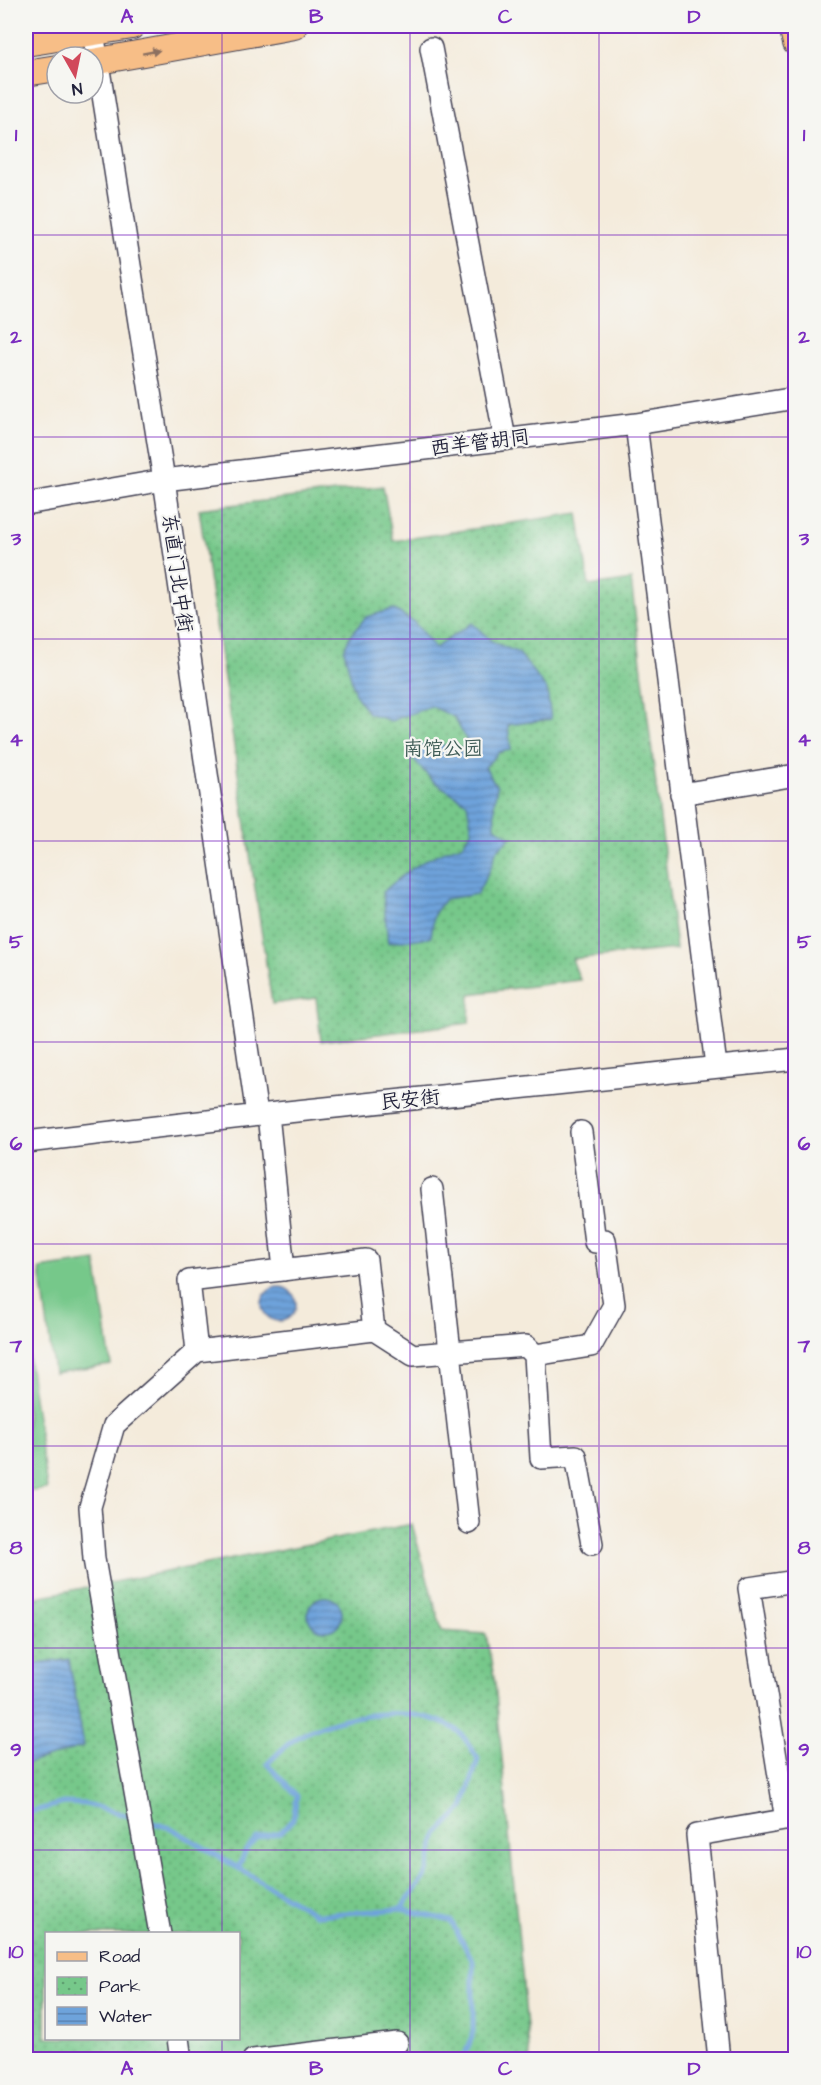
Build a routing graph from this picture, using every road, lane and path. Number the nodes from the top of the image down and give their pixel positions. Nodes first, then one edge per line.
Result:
1 (132, 26) edge
2 (294, 26) edge
3 (792, 26) edge
4 (93, 32) junction
5 (795, 42) edge
6 (26, 44) edge
7 (94, 45) edge
8 (431, 48) dead end
9 (105, 60) edge
10 (45, 70) edge
11 (26, 73) edge
12 (102, 105) edge
13 (795, 398) edge
14 (636, 423) junction
15 (505, 439) junction
16 (164, 480) junction
17 (26, 504) edge
18 (795, 775) edge
19 (681, 794) junction
20 (795, 1059) edge
21 (716, 1066) junction
22 (262, 1114) junction
23 (581, 1132) dead end
24 (26, 1142) edge
25 (432, 1189) dead end
26 (284, 1270) junction
27 (374, 1330) junction
28 (197, 1351) junction
29 (450, 1352) junction
30 (535, 1355) junction
31 (470, 1523) dead end
32 (592, 1544) dead end
33 (795, 1581) edge
34 (791, 1819) edge
35 (160, 1932) edge
36 (178, 2040) edge
37 (398, 2043) dead end
38 (181, 2060) edge
39 (254, 2060) edge
40 (719, 2060) edge

1 - 4 main road
9 -> 2 main road
3 - 5 main road
4 - 6 main road
4 - 7 street, 东直门北中街
8 - 15 street
10 - 11 main road
12 - 16 street, 东直门北中街
13 - 14 street, 西羊管胡同
14 - 15 street, 西羊管胡同
14 - 19 street
15 - 16 street, 西羊管胡同
16 - 17 street, 西羊管胡同
16 - 22 street, 东直门北中街
18 - 19 street
19 - 21 street
20 - 21 street, 民安街
21 - 22 street, 民安街
22 - 24 street, 民安街
22 - 26 street, 东直门北中街
23 - 30 street
25 - 29 street
26 - 27 street
26 - 28 street
27 - 28 street
27 - 29 street
28 - 35 street
29 - 30 street
29 - 31 street
30 - 32 street
33 - 34 street
34 - 40 street
36 - 38 street
37 - 39 street

